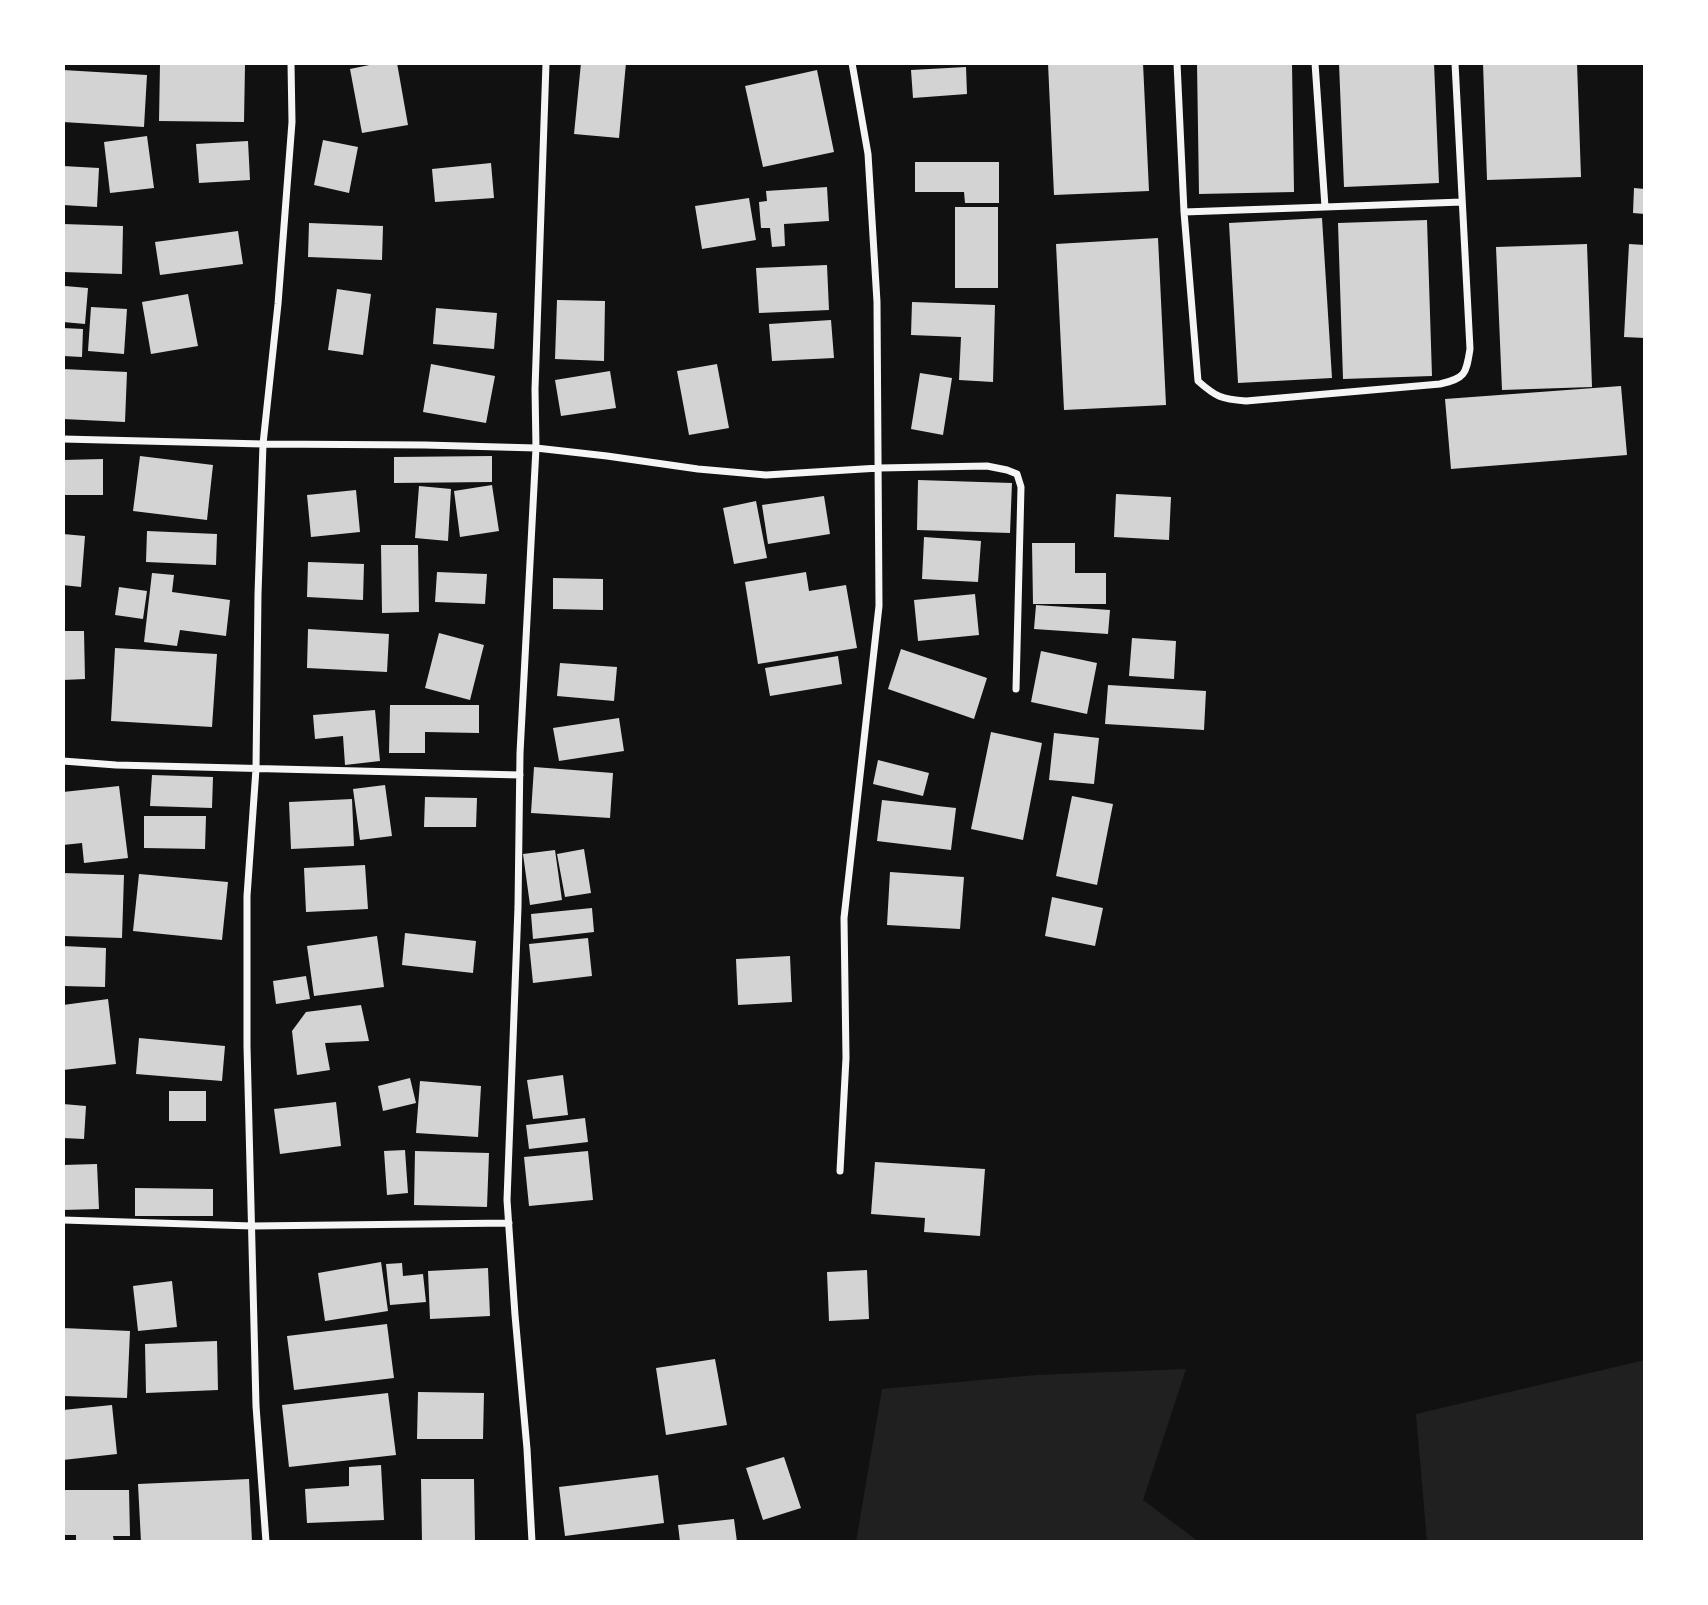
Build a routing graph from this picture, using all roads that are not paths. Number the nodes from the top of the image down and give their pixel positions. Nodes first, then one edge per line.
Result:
1 (291, 63) edge
2 (546, 63) edge
3 (852, 63) edge
4 (1178, 63) edge
5 (1315, 63) edge
6 (1455, 63) edge
7 (1462, 202) junction
8 (1325, 207) junction
9 (1184, 212) junction
10 (63, 439) edge
11 (263, 444) junction
12 (536, 448) junction
13 (879, 468) junction
14 (1016, 689) dead end
15 (63, 761) edge
16 (256, 769) junction
17 (520, 775) junction
18 (840, 1171) dead end
19 (63, 1220) edge
20 (509, 1223) junction
21 (252, 1226) junction
22 (266, 1542) edge
23 (532, 1542) edge

1 - 11 street
2 - 12 street
3 - 13 street
4 - 9 street
5 - 8 street
6 - 7 street
7 - 8 street
7 - 9 street
8 - 9 street
10 - 11 street
11 - 12 street
11 - 16 street
12 - 13 street
12 - 17 street
13 - 14 street
13 - 18 street
15 - 16 street
16 - 17 street
16 - 21 street
17 - 20 street
19 - 21 street
20 - 21 street
20 - 23 street
21 - 22 street

